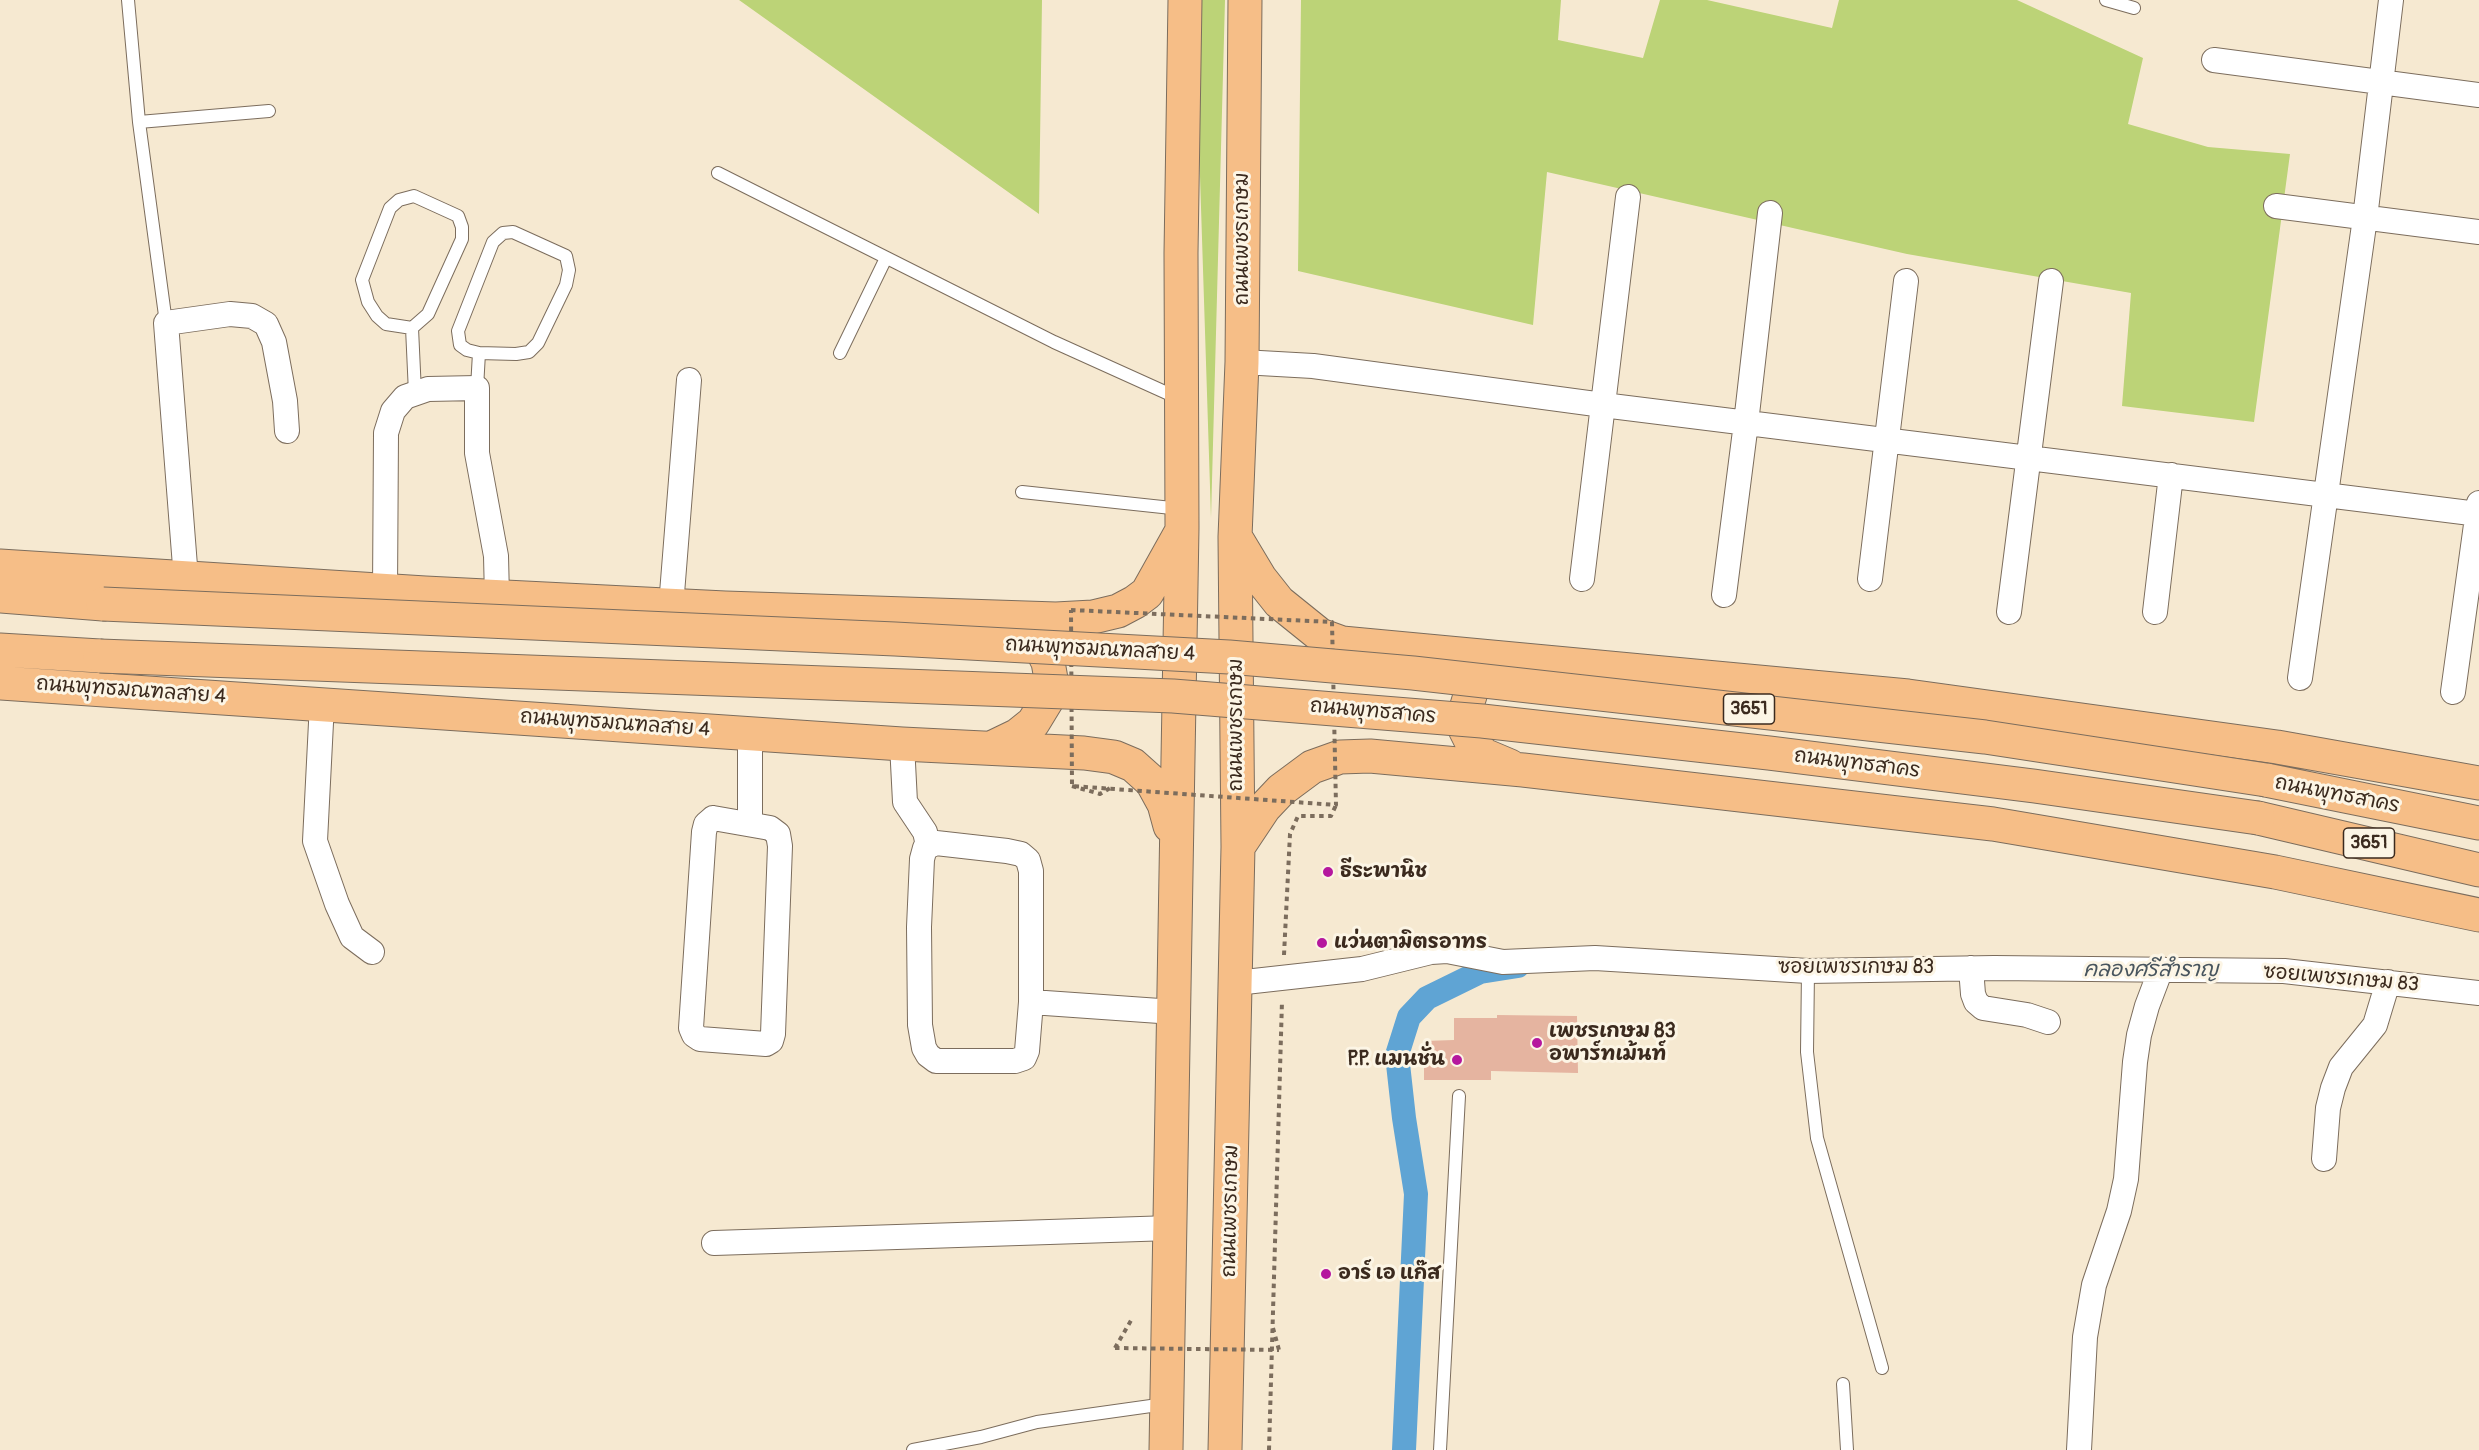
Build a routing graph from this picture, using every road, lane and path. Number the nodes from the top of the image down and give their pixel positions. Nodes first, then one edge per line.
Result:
1 (128, 0) edge
2 (1185, 0) edge
3 (1245, 0) edge
4 (2106, 0) edge
5 (2391, 0) edge
6 (2134, 8) dead end
7 (2214, 60) dead end
8 (2380, 83) junction
9 (2479, 95) edge
10 (269, 111) dead end
11 (139, 122) junction
12 (718, 172) dead end
13 (1628, 197) dead end
14 (2276, 206) dead end
15 (1770, 213) dead end
16 (2365, 218) junction
17 (2479, 232) edge
18 (886, 258) junction
19 (1906, 281) dead end
20 (2051, 281) dead end
21 (166, 323) junction
22 (412, 328) junction
23 (478, 353) junction
24 (840, 353) dead end
25 (1242, 362) junction
26 (688, 380) dead end
27 (477, 388) junction
28 (415, 393) junction
29 (1182, 399) junction
30 (1603, 405) junction
31 (1746, 423) junction
32 (287, 431) dead end
33 (1886, 440) junction
34 (2029, 457) junction
35 (2171, 475) junction
36 (1023, 492) dead end
37 (2326, 494) junction
38 (2479, 510) edge
39 (1182, 519) junction
40 (1235, 537) junction
41 (0, 566) edge
42 (186, 579) junction
43 (1582, 579) dead end
44 (1870, 579) dead end
45 (385, 591) junction
46 (0, 596) edge
47 (1724, 596) dead end
48 (497, 597) junction
49 (670, 606) junction
50 (2009, 612) dead end
51 (2155, 612) dead end
52 (1002, 619) junction
53 (0, 650) edge
54 (1229, 657) joint
55 (1540, 661) junction
56 (2300, 678) dead end
57 (0, 682) edge
58 (2453, 692) dead end
59 (1228, 700) joint
60 (322, 703) junction
61 (750, 734) junction
62 (902, 744) junction
63 (991, 748) junction
64 (1522, 771) junction
65 (2479, 783) edge
66 (1072, 786) dead end
67 (1100, 794) dead end
68 (1336, 805) dead end
69 (2479, 823) edge
70 (750, 824) junction
71 (928, 845) junction
72 (1238, 847) junction
73 (1176, 848) junction
74 (2479, 870) edge
75 (2479, 915) edge
76 (372, 952) dead end
77 (1971, 968) junction
78 (2161, 969) junction
79 (1808, 971) junction
80 (1283, 978) junction
81 (2388, 982) junction
82 (1236, 983) junction
83 (2479, 993) edge
84 (1030, 1002) junction
85 (1174, 1012) junction
86 (2048, 1022) dead end
87 (1459, 1096) dead end
88 (2324, 1159) dead end
89 (1171, 1228) junction
90 (714, 1243) dead end
91 (1133, 1317) dead end
92 (1272, 1322) junction
93 (1882, 1368) dead end
94 (1843, 1384) dead end
95 (1167, 1403) junction
96 (913, 1450) edge
97 (1166, 1450) edge
98 (1226, 1450) edge
99 (1269, 1450) edge
100 (1440, 1450) edge
101 (1847, 1450) edge
102 (2079, 1450) edge

1 - 11 lane
2 - 29 main road
3 - 25 main road, ถนนเพชรเกษม
4 - 6 lane
5 - 8 street
7 - 8 street
8 - 9 street
8 - 16 street
10 - 11 lane
11 - 21 lane
12 - 18 lane
13 - 30 street
14 - 16 street
15 - 31 street
16 - 17 street
16 - 37 street
18 - 24 lane
18 - 29 lane
19 - 33 street
20 - 34 street
21 - 32 street
21 - 42 street
22 - 22 lane
22 - 28 lane
23 - 23 lane
23 - 27 lane
25 - 30 street
25 - 40 main road, ถนนเพชรเกษม
26 - 49 street
27 - 28 street
27 - 48 street
28 - 45 street
29 - 39 main road
30 - 31 street
30 - 43 street
31 - 33 street
31 - 47 street
33 - 34 street
33 - 44 street
34 - 35 street
34 - 50 street
35 - 37 street
35 - 51 street
36 - 39 lane
37 - 38 street
37 - 56 street
38 - 58 street
39 - 52 main road, ถนนพุทธมณฑลสาย 4
39 - 73 main road
40 - 55 main road
40 - 72 main road, ถนนเพชรเกษม
41 - 42 main road, ถนนพุทธมณฑลสาย 4
42 - 45 main road, ถนนพุทธมณฑลสาย 4
45 - 48 main road, ถนนพุทธมณฑลสาย 4
46 - 54 main road, ถนนพุทธมณฑลสาย 4, bridge
48 - 49 main road, ถนนพุทธมณฑลสาย 4
49 - 52 main road, ถนนพุทธมณฑลสาย 4
52 - 63 main road
53 - 59 main road, ถนนพุทธมณฑลสาย 4, bridge
54 - 69 main road, ถนนพุทธสาคร / 3651, bridge
55 - 64 main road
55 - 65 main road
57 - 60 main road, ถนนพุทธมณฑลสาย 4
59 - 74 main road, ถนนพุทธสาคร / 3651, bridge
60 - 61 main road, ถนนพุทธมณฑลสาย 4
60 - 76 street
61 - 62 main road, ถนนพุทธมณฑลสาย 4
61 - 70 street
62 - 63 main road, ถนนพุทธมณฑลสาย 4
62 - 71 street
63 - 73 main road, ถนนพุทธมณฑลสาย 4
64 - 72 main road
64 - 75 main road
66 - 67 path, bridge
68 - 80 path
70 - 70 street
71 - 84 street
71 - 84 street
72 - 82 main road, ถนนเพชรเกษม
73 - 85 main road
77 - 78 street, ซอยเพชรเกษม 83
77 - 79 street, ซอยเพชรเกษม 83
77 - 86 street
78 - 81 street, ซอยเพชรเกษม 83
78 - 102 street
79 - 80 street, ซอยเพชรเกษม 83
79 - 93 lane
80 - 82 street, ซอยเพชรเกษม 83
80 - 92 path
81 - 83 street, ซอยเพชรเกษม 83
81 - 88 street
82 - 98 main road, ถนนเพชรเกษม
84 - 85 street
85 - 89 main road
87 - 100 lane
89 - 90 street
89 - 95 main road
91 - 92 path, bridge
92 - 99 path
94 - 101 lane
95 - 96 lane
95 - 97 main road

